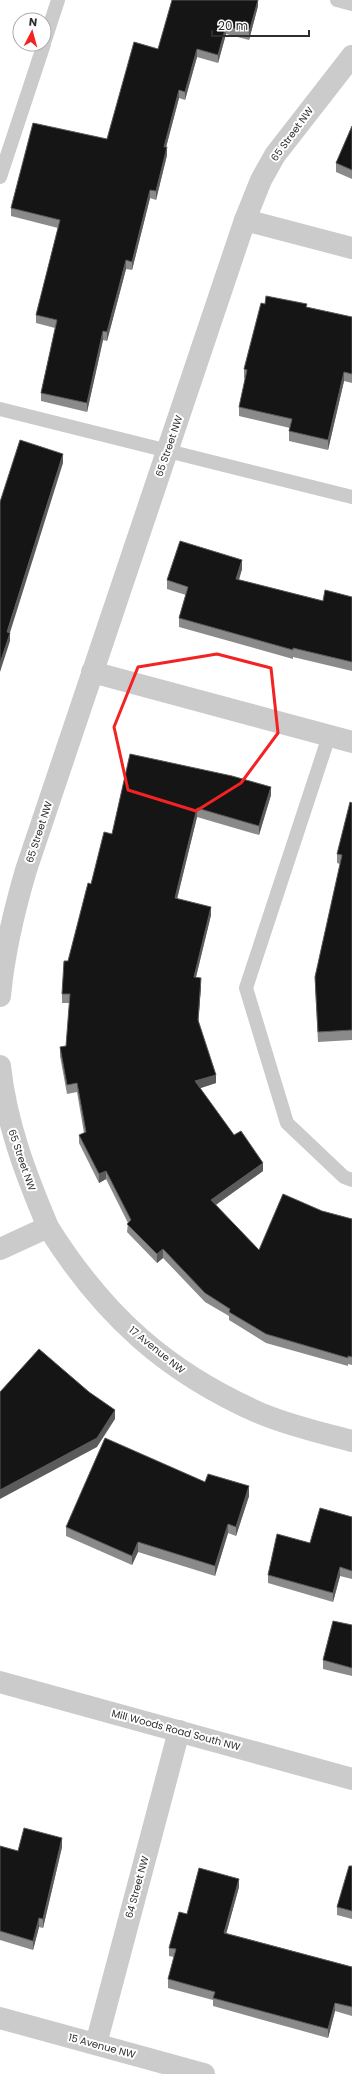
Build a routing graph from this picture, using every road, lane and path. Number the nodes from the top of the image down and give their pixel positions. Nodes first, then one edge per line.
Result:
1 (58, 0) edge
2 (337, 0) edge
3 (352, 4) edge
4 (52, 18) edge
5 (41, 52) edge
6 (352, 56) edge
7 (0, 177) edge
8 (245, 220) junction
9 (352, 248) edge
10 (0, 409) edge
11 (168, 451) junction
12 (352, 497) edge
13 (92, 672) junction
14 (329, 736) junction
15 (352, 742) edge
16 (0, 996) edge
17 (0, 1066) edge
18 (352, 1180) edge
19 (48, 1227) junction
20 (0, 1249) edge
21 (352, 1442) edge
22 (0, 1682) edge
23 (179, 1731) junction
24 (352, 1779) edge
25 (0, 2018) edge
26 (96, 2044) junction
27 (204, 2074) edge

1 - 4 lane
2 - 3 lane
5 - 7 lane
6 - 8 street, 65 Street NW
8 - 9 street
8 - 11 street, 65 Street NW
10 - 11 lane
11 - 12 lane
11 - 13 street, 65 Street NW
13 - 14 street
13 - 16 street, 65 Street NW
14 - 15 street
14 - 18 lane
17 - 19 street, 65 Street NW
19 - 20 street
19 - 21 street, 17 Avenue NW
22 - 23 street, Mill Woods Road South NW
23 - 24 street, Mill Woods Road South NW
23 - 26 street, 64 Street NW
25 - 26 street, 15 Avenue NW
26 - 27 street, 15 Avenue NW

